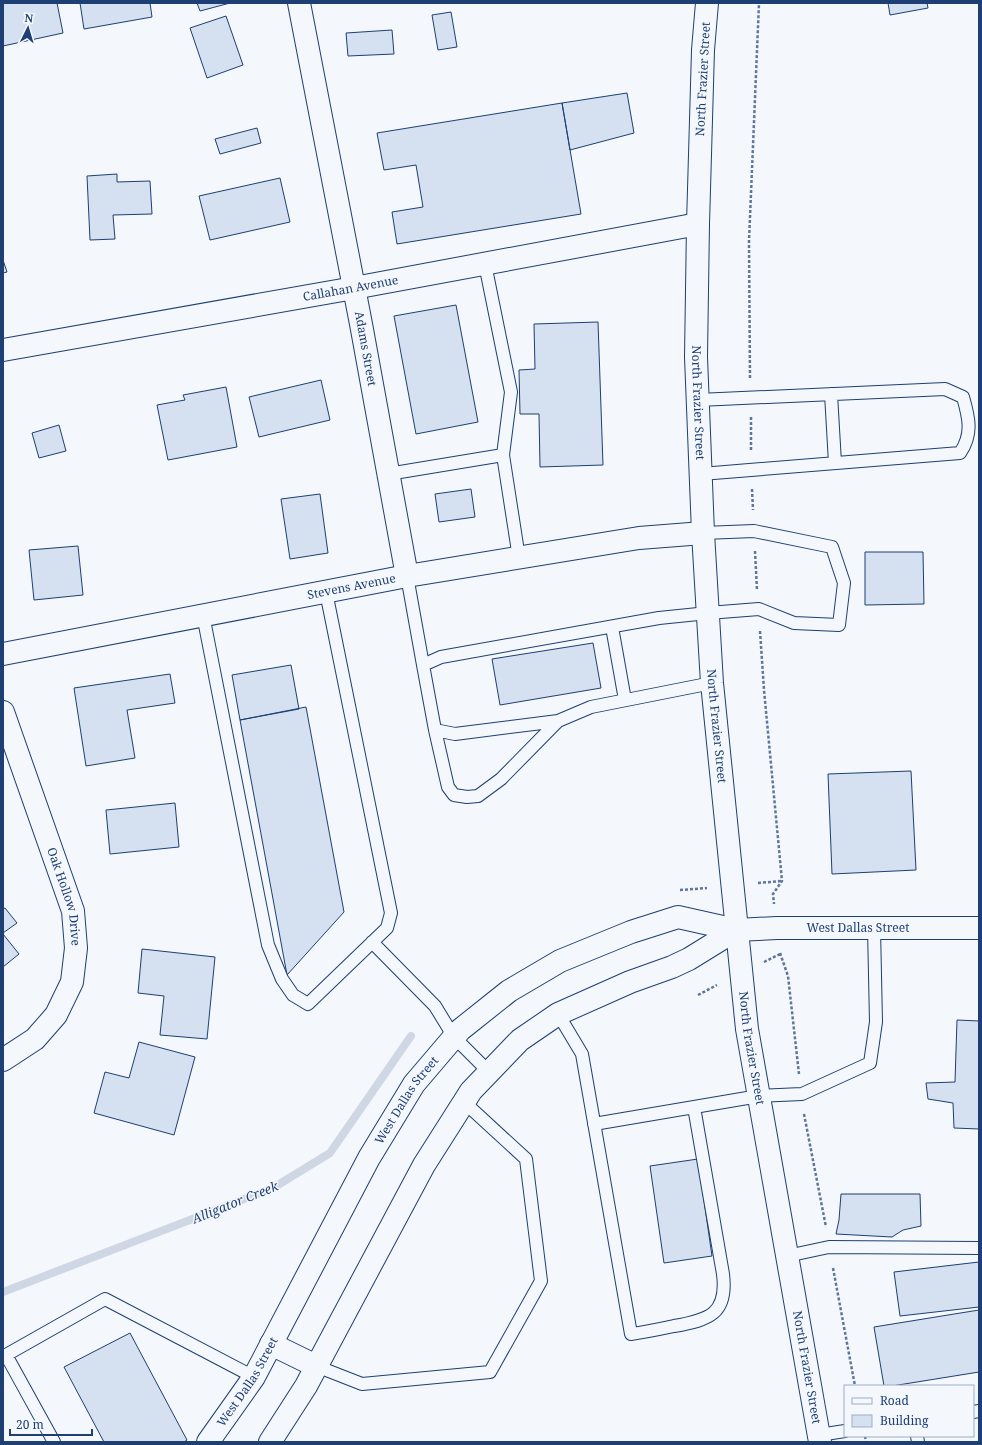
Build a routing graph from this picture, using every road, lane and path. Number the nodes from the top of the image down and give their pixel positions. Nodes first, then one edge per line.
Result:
1 (299, 3) edge
2 (707, 3) edge
3 (759, 3) edge
4 (698, 224) junction
5 (485, 264) junction
6 (354, 288) junction
7 (3, 350) edge
8 (831, 394) junction
9 (750, 397) junction
10 (698, 400) junction
11 (504, 455) junction
12 (835, 463) junction
13 (752, 471) junction
14 (388, 474) junction
15 (700, 474) junction
16 (754, 532) junction
17 (703, 533) junction
18 (519, 558) junction
19 (407, 576) junction
20 (326, 592) junction
21 (759, 609) junction
22 (708, 613) junction
23 (203, 615) junction
24 (612, 627) junction
25 (3, 654) edge
26 (423, 665) junction
27 (712, 683) junction
28 (625, 700) junction
29 (3, 712) edge
30 (558, 721) junction
31 (435, 730) junction
32 (778, 928) junction
33 (874, 928) junction
34 (979, 928) edge
35 (736, 930) junction
36 (372, 942) junction
37 (558, 1014) junction
38 (454, 1037) junction
39 (3, 1060) edge
40 (489, 1072) junction
41 (802, 1094) junction
42 (759, 1096) junction
43 (464, 1102) junction
44 (694, 1107) junction
45 (594, 1124) junction
46 (829, 1247) junction
47 (979, 1248) edge
48 (787, 1256) junction
49 (271, 1344) junction
50 (4, 1355) edge
51 (316, 1366) junction
52 (254, 1377) junction
53 (856, 1385) edge
54 (844, 1431) edge
55 (819, 1438) edge
56 (54, 1442) edge
57 (208, 1442) edge
58 (270, 1442) edge

1 - 6 street, Adams Street
2 - 4 street, North Frazier Street
3 - 9 path
4 - 5 street, Callahan Avenue
4 - 10 street, North Frazier Street
5 - 6 street, Callahan Avenue
5 - 11 lane
6 - 7 street, Callahan Avenue
6 - 14 street, Adams Street
8 - 9 lane
8 - 12 lane
8 - 12 lane
9 - 10 lane
9 - 13 path
10 - 15 street, North Frazier Street
11 - 14 lane
11 - 18 lane
12 - 13 lane
13 - 15 lane
13 - 16 path
14 - 19 street, Adams Street
15 - 17 street, North Frazier Street
16 - 17 lane
16 - 21 path
16 - 21 lane
17 - 18 street, Stevens Avenue
17 - 22 street, North Frazier Street
18 - 19 street, Stevens Avenue
19 - 20 street, Stevens Avenue
19 - 26 lane
20 - 23 street, Stevens Avenue
20 - 36 lane
21 - 22 lane
21 - 32 path
22 - 24 lane
22 - 27 street, North Frazier Street
23 - 25 street, Stevens Avenue
23 - 36 lane
24 - 26 lane
24 - 28 lane
26 - 31 lane
27 - 28 lane
27 - 35 street, North Frazier Street
28 - 30 lane
29 - 39 street, Oak Hollow Drive
30 - 31 lane
30 - 31 lane
32 - 33 street, West Dallas Street
32 - 35 street, West Dallas Street
32 - 41 path
33 - 34 street, West Dallas Street
33 - 41 lane
35 - 37 street, West Dallas Street
35 - 38 street, West Dallas Street
35 - 42 street, North Frazier Street
36 - 38 lane
37 - 40 street, West Dallas Street
37 - 45 lane
38 - 40 lane
38 - 49 street, West Dallas Street
40 - 43 street, West Dallas Street
41 - 42 lane
41 - 46 path
42 - 44 lane
42 - 48 street, North Frazier Street
43 - 51 street, West Dallas Street
43 - 51 lane
44 - 45 lane
44 - 45 lane
46 - 47 lane
46 - 48 lane
46 - 53 path
48 - 55 street, North Frazier Street
49 - 51 street
49 - 52 street, West Dallas Street
50 - 52 lane
50 - 56 lane
51 - 58 street, West Dallas Street
52 - 57 street, West Dallas Street
54 - 55 lane

